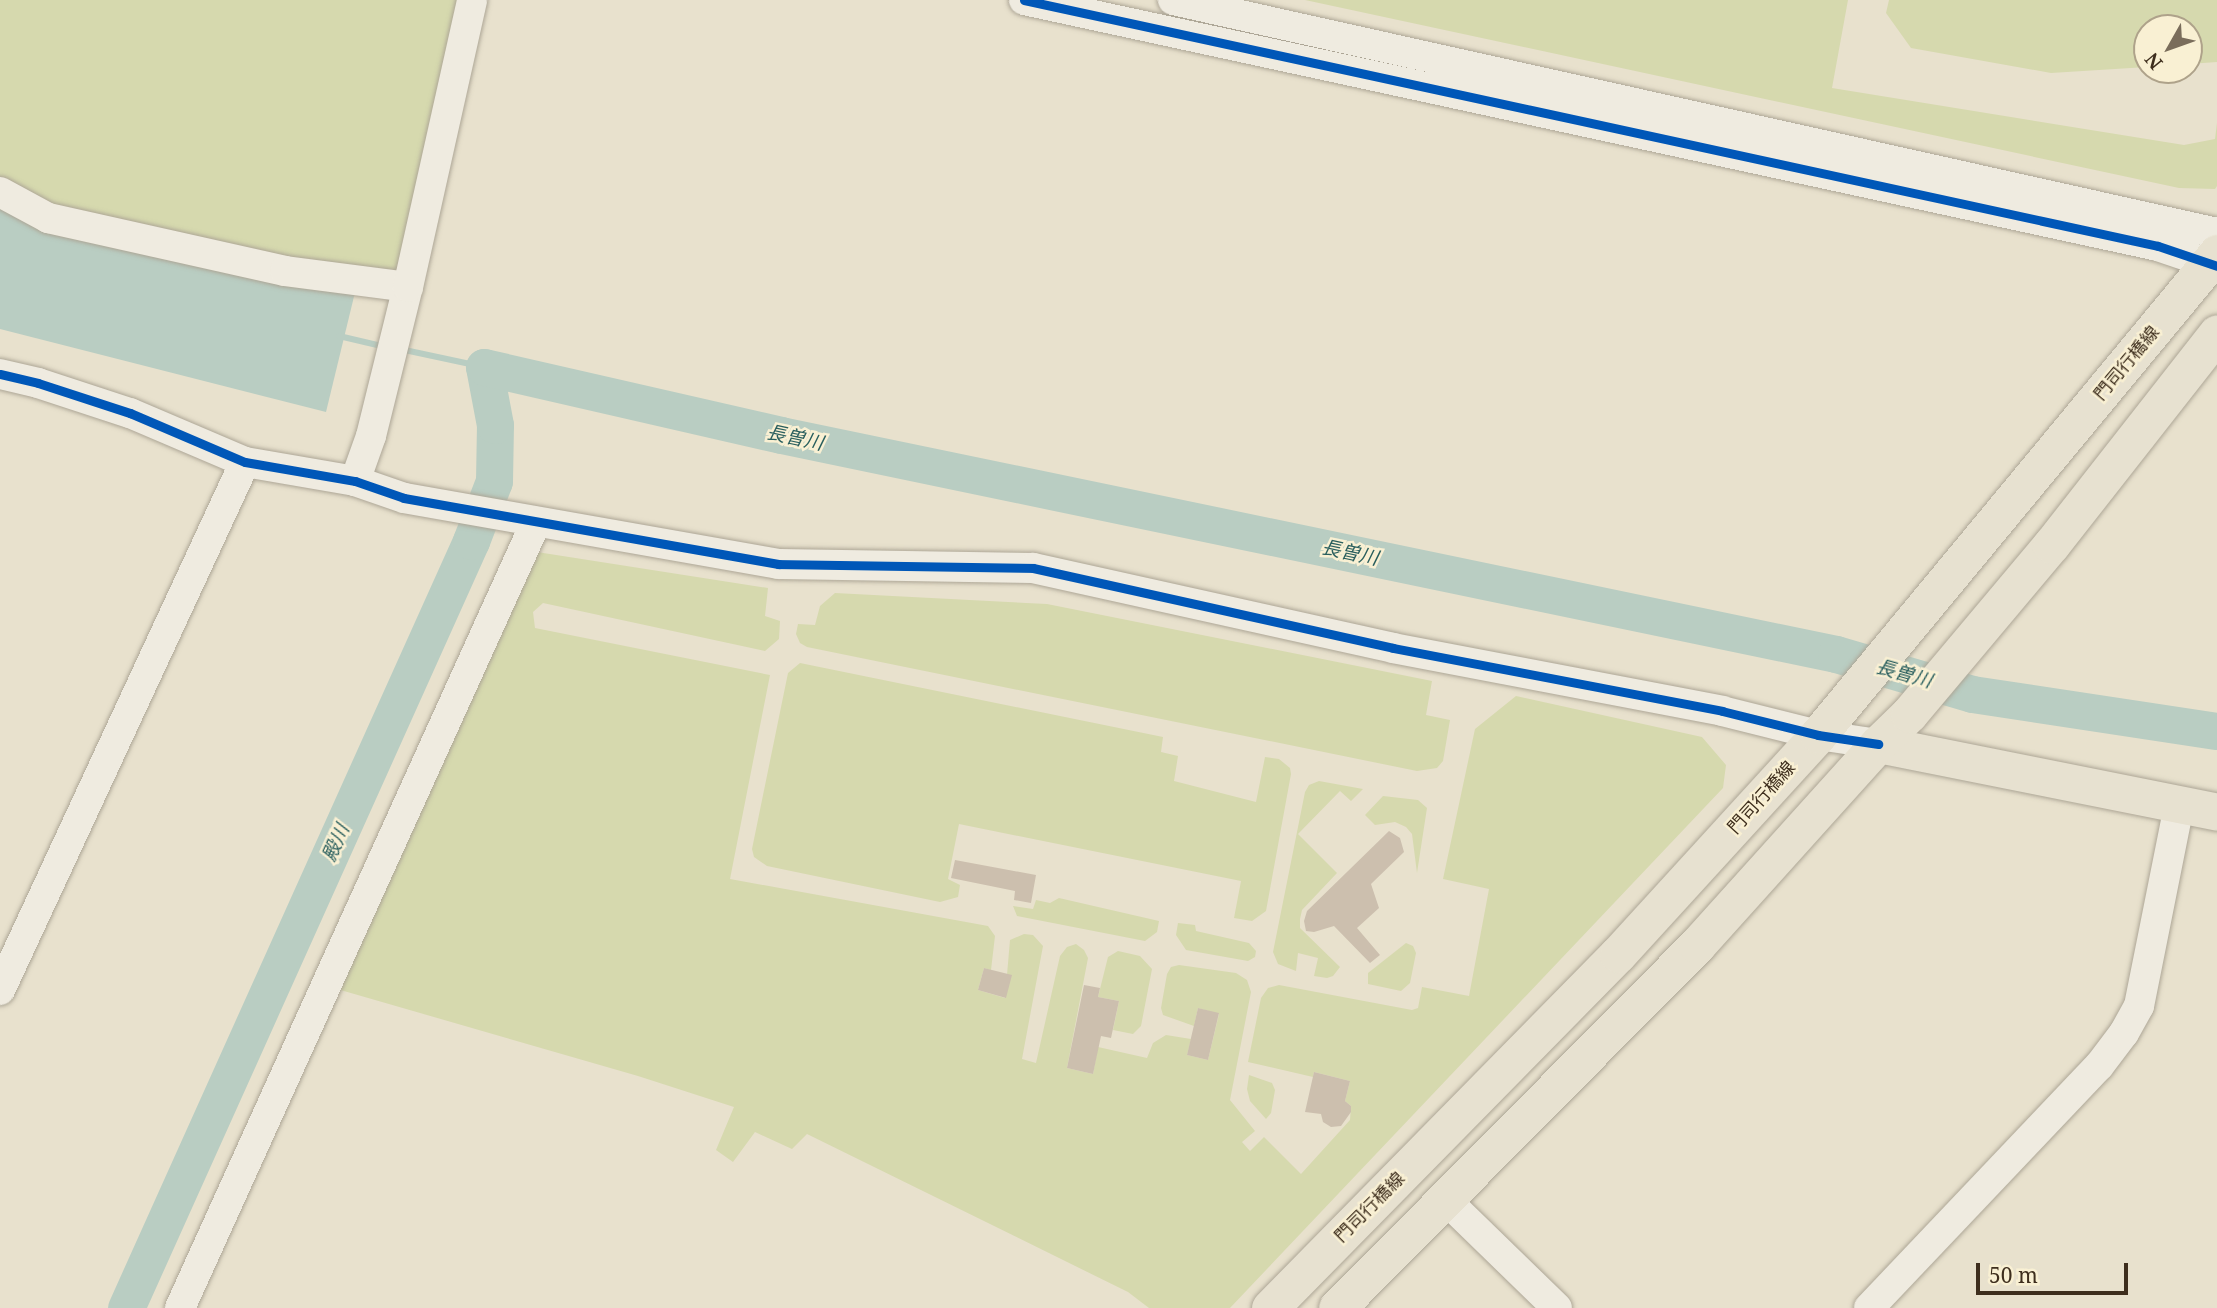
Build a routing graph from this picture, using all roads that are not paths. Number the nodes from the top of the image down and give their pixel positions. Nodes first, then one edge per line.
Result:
1 (472, 0) edge
2 (1024, 0) edge
3 (1173, 0) edge
4 (0, 192) edge
5 (2215, 254) edge
6 (408, 287) junction
7 (2217, 333) edge
8 (0, 374) edge
9 (244, 462) junction
10 (355, 481) junction
11 (529, 521) junction
12 (1818, 735) junction
13 (1878, 744) junction
14 (2179, 805) junction
15 (2217, 812) edge
16 (0, 990) edge
17 (1445, 1199) junction
18 (180, 1308) edge
19 (1269, 1308) edge
20 (1337, 1308) edge
21 (1557, 1308) edge
22 (1869, 1308) edge

1 - 6 street
2 - 5 street
3 - 5 street
4 - 6 street
5 - 12 main road, 門司行橋線
6 - 10 street
7 - 13 main road
8 - 9 street
9 - 10 street
9 - 16 street
10 - 11 street
11 - 12 street
11 - 18 street
12 - 13 street
12 - 19 main road, 門司行橋線
13 - 14 main road
13 - 17 main road
14 - 15 main road
14 - 22 street
17 - 20 main road
17 - 21 street

